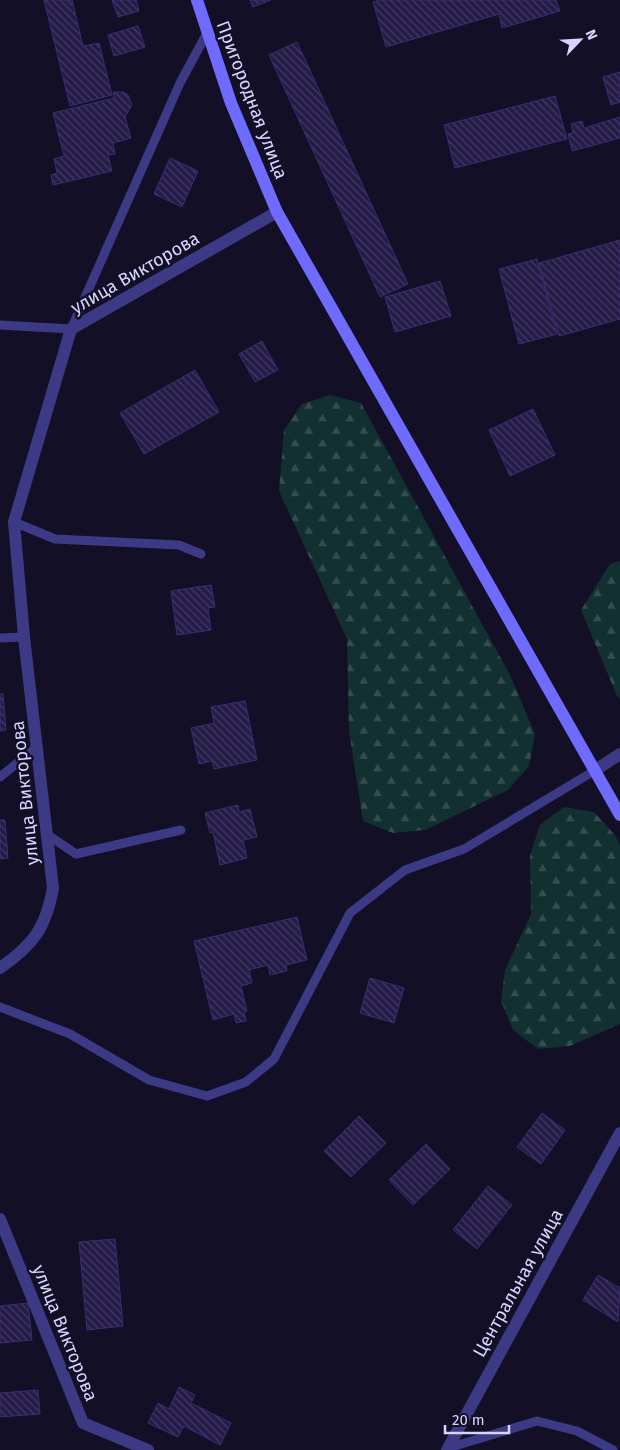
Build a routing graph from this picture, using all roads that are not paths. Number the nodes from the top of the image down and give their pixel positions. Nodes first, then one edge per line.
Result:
1 (197, 0) edge
2 (207, 33) junction
3 (277, 212) junction
4 (0, 325) edge
5 (71, 329) junction
6 (14, 522) junction
7 (201, 554) dead end
8 (24, 637) junction
9 (0, 638) edge
10 (38, 746) junction
11 (620, 754) edge
12 (594, 771) junction
13 (0, 777) edge
14 (620, 815) edge
15 (181, 830) dead end
16 (48, 835) junction
17 (0, 968) edge
18 (0, 1007) edge
19 (620, 1134) edge
20 (0, 1219) edge
21 (447, 1449) edge
22 (148, 1450) edge
23 (613, 1450) edge

1 - 2 street, Пригородная улица
2 - 3 street, Пригородная улица
2 - 5 lane
3 - 5 street, улица Викторова
3 - 12 street, Пригородная улица
4 - 5 lane
5 - 6 street, улица Викторова
6 - 7 lane
6 - 8 street, улица Викторова
8 - 9 lane
8 - 10 street, улица Викторова
10 - 13 lane
10 - 16 street, улица Викторова
11 - 12 street
12 - 14 street, Пригородная улица
12 - 18 lane
15 - 16 lane
16 - 17 street, улица Викторова
19 - 21 street, Центральная улица
20 - 22 street, улица Викторова
21 - 23 lane

